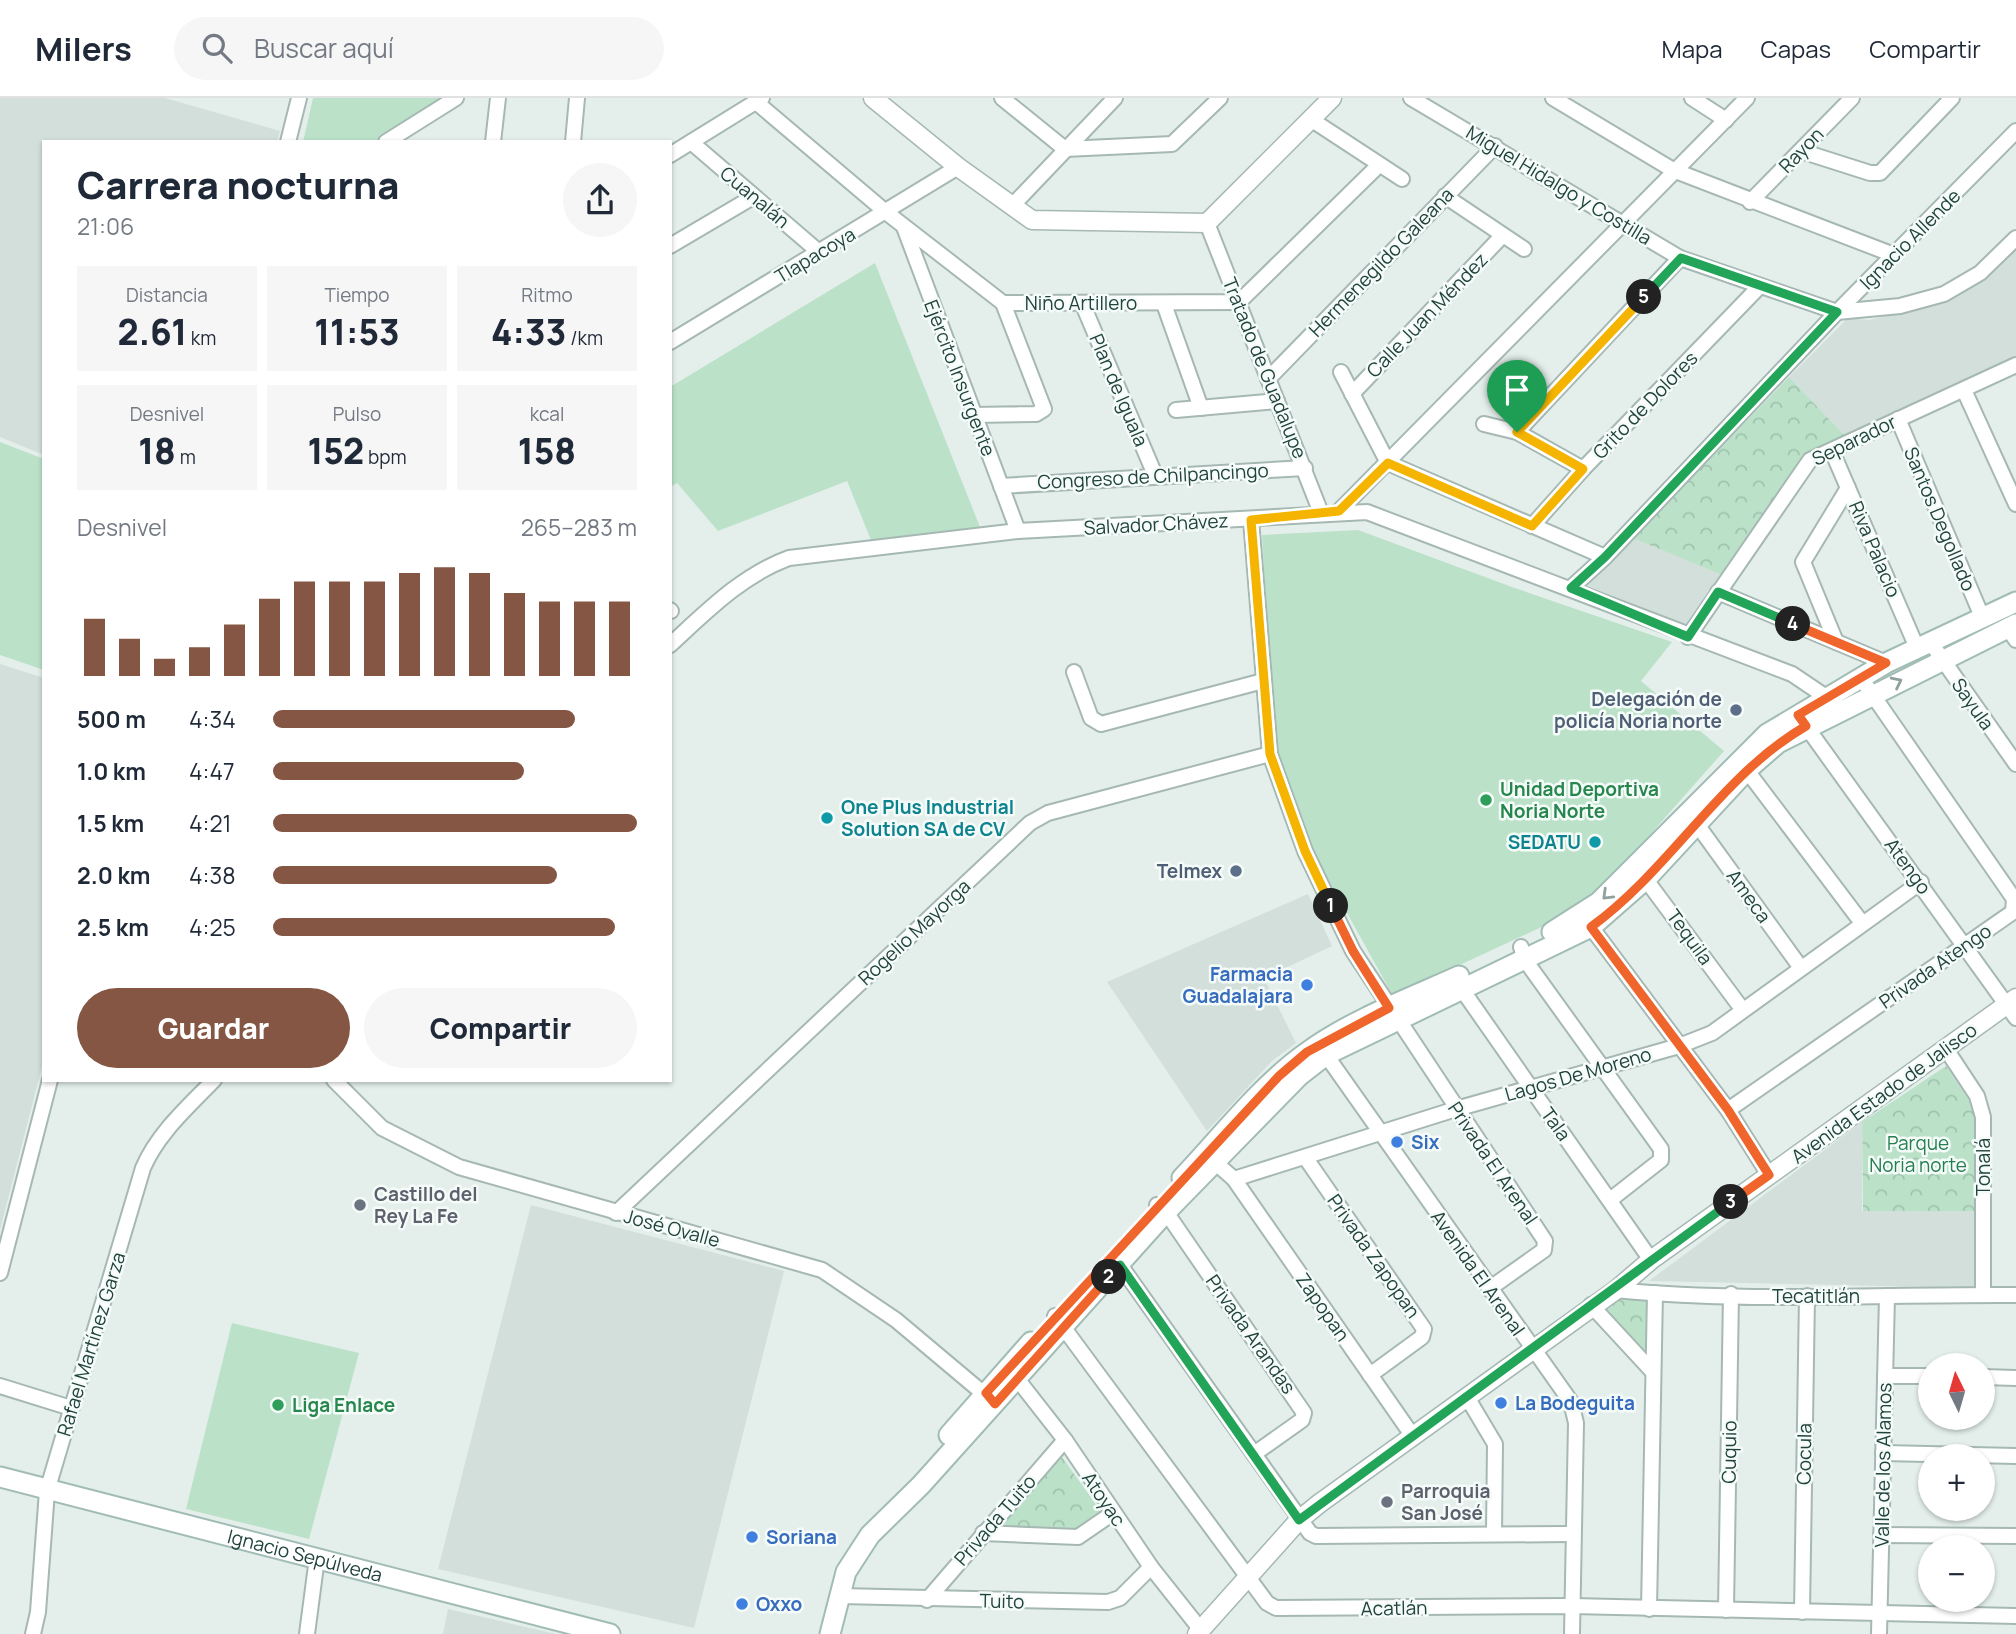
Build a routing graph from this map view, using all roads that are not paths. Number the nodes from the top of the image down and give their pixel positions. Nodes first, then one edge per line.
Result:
1 (299, 98) edge
2 (456, 98) edge
3 (498, 98) edge
4 (577, 98) edge
5 (873, 98) edge
6 (1002, 98) edge
7 (1220, 98) edge
8 (1332, 98) edge
9 (1411, 98) edge
10 (1553, 98) edge
11 (1692, 98) edge
12 (1747, 98) edge
13 (1852, 98) edge
14 (1952, 98) edge
15 (1111, 99) edge
16 (759, 100) edge
17 (1312, 120) junction
18 (1726, 120) junction
19 (2016, 131) edge
20 (288, 140) edge
21 (389, 140) edge
22 (493, 140) edge
23 (573, 140) edge
24 (691, 142) junction
25 (1494, 146) junction
26 (1065, 149) junction
27 (1801, 151) junction
28 (672, 154) edge
29 (1379, 165) junction
30 (958, 167) junction
31 (1673, 170) junction
32 (1402, 179) dead end
33 (1445, 196) junction
34 (753, 197) junction
35 (1750, 202) junction
36 (1012, 206) junction
37 (887, 213) junction
38 (1207, 223) junction
39 (1622, 224) junction
40 (903, 225) junction
41 (1502, 236) junction
42 (2016, 238) edge
43 (672, 245) edge
44 (1524, 249) dead end
45 (819, 252) junction
46 (1894, 255) junction
47 (1681, 258) junction
48 (1759, 286) junction
49 (1239, 302) junction
50 (1003, 303) junction
51 (1083, 304) junction
52 (1164, 304) junction
53 (1837, 312) junction
54 (672, 341) edge
55 (2016, 365) edge
56 (1341, 372) dead end
57 (1268, 379) junction
58 (1964, 390) junction
59 (1352, 394) junction
60 (1277, 401) junction
61 (1201, 408) junction
62 (1176, 410) dead end
63 (973, 415) junction
64 (1898, 419) junction
65 (1484, 424) dead end
66 (1517, 432) junction
67 (1832, 450) junction
68 (1388, 463) junction
69 (1305, 468) junction
70 (1583, 469) junction
71 (1155, 475) junction
72 (1001, 486) junction
73 (1849, 488) junction
74 (2016, 504) edge
75 (1339, 511) junction
76 (1321, 513) junction
77 (1251, 520) junction
78 (1532, 526) junction
79 (1018, 531) junction
80 (1605, 557) junction
81 (1571, 588) junction
82 (1718, 592) junction
83 (2016, 602) edge
84 (1983, 619) junction
85 (2013, 630) edge
86 (1688, 637) junction
87 (1836, 642) junction
88 (672, 643) edge
89 (1924, 646) junction
90 (1942, 660) junction
91 (1886, 663) junction
92 (1074, 672) dead end
93 (1263, 681) junction
94 (1866, 686) junction
95 (1835, 703) junction
96 (1802, 721) junction
97 (1270, 754) junction
98 (2016, 764) edge
99 (1744, 765) junction
100 (1696, 824) junction
101 (1641, 872) junction
102 (1921, 882) junction
103 (1862, 923) junction
104 (1591, 927) junction
105 (1965, 946) junction
106 (1523, 953) junction
107 (1801, 968) junction
108 (1461, 988) junction
109 (2013, 1007) edge
110 (1742, 1009) junction
111 (1393, 1015) junction
112 (1679, 1046) junction
113 (1946, 1049) junction
114 (1316, 1057) junction
115 (1605, 1067) junction
116 (49, 1082) edge
117 (212, 1082) edge
118 (336, 1082) edge
119 (1530, 1087) junction
120 (1456, 1109) junction
121 (1728, 1110) junction
122 (1379, 1133) junction
123 (1305, 1157) junction
124 (1210, 1158) junction
125 (1769, 1175) junction
126 (1234, 1179) junction
127 (1611, 1200) junction
128 (1161, 1209) junction
129 (616, 1213) junction
130 (1651, 1260) junction
131 (1120, 1265) junction
132 (0, 1273) edge
133 (1489, 1289) junction
134 (1616, 1290) junction
135 (1654, 1293) junction
136 (1731, 1294) junction
137 (1983, 1295) junction
138 (2016, 1295) edge
139 (1807, 1296) junction
140 (1887, 1296) junction
141 (1591, 1305) junction
142 (1059, 1320) junction
143 (1531, 1349) junction
144 (1652, 1371) junction
145 (1013, 1373) junction
146 (1370, 1375) junction
147 (1885, 1376) junction
148 (1918, 1376) edge
149 (1995, 1377) edge
150 (2016, 1378) edge
151 (0, 1386) edge
152 (1468, 1397) junction
153 (990, 1399) junction
154 (71, 1408) junction
155 (1412, 1435) junction
156 (1065, 1440) junction
157 (1883, 1453) junction
158 (1254, 1454) junction
159 (2016, 1456) edge
160 (0, 1477) edge
161 (47, 1491) junction
162 (1113, 1513) junction
163 (1299, 1520) junction
164 (983, 1533) junction
165 (1493, 1534) junction
166 (1572, 1534) junction
167 (1881, 1535) junction
168 (2016, 1536) edge
169 (317, 1558) junction
170 (1151, 1567) junction
171 (1249, 1576) junction
172 (840, 1596) junction
173 (927, 1600) junction
174 (1572, 1606) junction
175 (1648, 1609) junction
176 (1726, 1610) junction
177 (1802, 1612) junction
178 (1880, 1614) junction
179 (2016, 1616) edge
180 (1199, 1632) edge
181 (33, 1634) edge
182 (307, 1634) edge
183 (610, 1634) edge
184 (830, 1634) edge
185 (1572, 1634) edge
186 (1879, 1634) edge

1 - 20 street
2 - 21 street
3 - 22 street
4 - 23 street
5 - 30 street
6 - 26 street
7 - 26 street
8 - 17 street
9 - 25 street, Miguel Hidalgo y Costilla
10 - 31 street
11 - 18 street
12 - 18 street
13 - 27 street, Rayon
14 - 27 street
15 - 26 street
16 - 24 street
16 - 37 street, Niño Artillero
17 - 29 street
17 - 38 street
18 - 31 street
19 - 46 street, Ignacio Allende
24 - 28 street
24 - 34 street, Cuanalán
25 - 33 street, Hermenegildo Galeana
25 - 39 street, Miguel Hidalgo y Costilla
26 - 36 street
27 - 35 street, Rayon
29 - 32 street
29 - 49 street
30 - 36 street
30 - 37 street, Tlapacoya
31 - 35 street
31 - 39 street
33 - 41 street, Calle Juan Méndez
33 - 57 street, Hermenegildo Galeana
34 - 43 street
34 - 45 street, Cuanalán
35 - 46 street
36 - 38 street
37 - 40 street, Niño Artillero
37 - 45 street, Tlapacoya
38 - 49 street, Tratado de Guadalupe
39 - 47 street, Miguel Hidalgo y Costilla
39 - 68 street
40 - 50 street, Niño Artillero
40 - 63 street, Ejército Insurgente
41 - 44 street, Calle Juan Méndez
41 - 59 street, Calle Juan Méndez
42 - 53 street, Miguel Hidalgo y Costilla
45 - 54 street, Tlapacoya
46 - 53 street, Ignacio Allende
47 - 48 street, Miguel Hidalgo y Costilla
47 - 66 street
48 - 53 street, Miguel Hidalgo y Costilla
48 - 70 street, Grito de Dolores
49 - 52 street, Niño Artillero
49 - 57 street, Tratado de Guadalupe
50 - 51 street, Niño Artillero
50 - 63 street
51 - 52 street, Niño Artillero
51 - 71 street, Plan de Iguala
52 - 61 street
53 - 80 street, Ignacio Allende
55 - 58 street, Separador
56 - 59 street, Calle Juan Méndez
57 - 60 street, Tratado de Guadalupe
58 - 64 street, Separador
58 - 74 street
59 - 68 street, Calle Juan Méndez
60 - 61 street
60 - 69 street, Tratado de Guadalupe
61 - 62 street
63 - 72 street, Ejército Insurgente
64 - 67 street, Separador
64 - 84 street, Santos Degollado
65 - 66 street
66 - 70 street
67 - 73 street, Riva Palacio
67 - 82 street, Separador
68 - 75 street
68 - 78 street
69 - 71 street, Congreso de Chilpancingo
69 - 76 street, Tratado de Guadalupe
70 - 78 street, Grito de Dolores
71 - 72 street, Congreso de Chilpancingo
72 - 79 street, Ejército Insurgente
73 - 87 street
73 - 89 street, Riva Palacio
75 - 76 street, Salvador Chávez
75 - 81 street, Salvador Chávez
76 - 77 street, Salvador Chávez
77 - 79 street, Salvador Chávez
77 - 93 street
78 - 80 street
79 - 88 street, Salvador Chávez
80 - 81 street, Ignacio Allende
81 - 86 street, Salvador Chávez
82 - 86 street, Separador
82 - 87 street
83 - 84 main road
84 - 89 main road
85 - 90 main road
86 - 95 street, Salvador Chávez
87 - 91 street
89 - 90 street, Sayula
89 - 91 main road
94 -> 90 main road
90 - 98 street, Sayula
91 - 94 main road
92 - 93 street
93 - 97 street
94 - 95 main road
94 - 105 street, Privada Atengo
95 - 96 main road
96 - 99 main road
96 - 102 street, Atengo
97 - 111 street
97 - 129 street, Rogelio Mayorga
99 - 100 main road
99 - 101 main road
99 - 103 street
100 - 101 main road
100 - 107 street, Ameca
101 - 104 main road
101 -> 106 main road
101 - 110 street, Tequila
102 - 103 street, Lagos De Moreno
102 - 105 street, Atengo
103 - 107 street, Lagos De Moreno
104 - 106 main road
104 - 112 street
105 - 109 street, Atengo
105 - 121 street, Privada Atengo
106 - 108 main road
106 - 111 main road
106 - 115 street
107 - 110 street, Lagos De Moreno
108 - 111 main road
108 - 119 street, Tala
109 - 113 street, Avenida Estado de Jalisco
110 - 112 street, Lagos De Moreno
111 - 114 main road
111 - 120 street, Privada El Arenal
112 - 115 street, Lagos De Moreno
112 - 121 street
113 - 125 street, Avenida Estado de Jalisco
113 - 137 street, Tonalá
114 - 122 street, Avenida El Arenal
114 - 124 main road
115 - 119 street, Lagos De Moreno
115 - 127 street
116 - 132 street
117 - 154 street, Rafael Martínez Garza
118 - 129 street, José Ovalle
119 - 120 street, Lagos De Moreno
119 - 127 street, Tala
120 - 122 street, Lagos De Moreno
120 - 133 street, Privada El Arenal
121 - 125 street
122 - 123 street, Lagos De Moreno
122 - 133 street, Avenida El Arenal
123 - 126 street, Lagos De Moreno
123 - 146 street, Privada Zapopan
124 - 126 street
124 - 128 main road
125 - 130 street, Avenida Estado de Jalisco
126 - 146 street, Zapopan
127 - 130 street, Tala
128 - 131 main road
128 - 142 main road
128 - 158 street, Privada Arandas
129 - 153 street, José Ovalle
130 - 134 street, Avenida Estado de Jalisco
131 - 142 main road
131 - 158 street
133 - 143 street, Avenida El Arenal
134 - 135 street, Tecatitlán
134 - 141 street, Avenida Estado de Jalisco
135 - 136 street, Tecatitlán
135 - 144 street
136 - 139 street, Tecatitlán
136 - 176 street, Cuquio
137 - 138 street, Tecatitlán
137 - 140 street, Tecatitlán
139 - 140 street, Tecatitlán
139 - 177 street, Cocula
140 - 147 street, Valle de los Alamos
141 - 143 street, Avenida Estado de Jalisco
141 - 144 street
142 - 145 main road
142 - 171 street, Acatlán
143 - 152 street, Avenida Estado de Jalisco
143 - 166 street, Avenida El Arenal
144 - 175 street
145 - 153 main road
145 - 156 street, Atoyac
146 - 155 street, Zapopan
147 - 148 street
147 - 157 street, Valle de los Alamos
149 - 150 street
151 - 154 street
152 - 155 street, Avenida Estado de Jalisco
152 - 165 street
153 - 172 main road
154 - 161 street, Rafael Martínez Garza
155 - 163 street, Avenida Estado de Jalisco
156 - 162 street, Atoyac
156 - 164 street, Privada Tuito
157 - 159 street
157 - 167 street, Valle de los Alamos
158 - 163 street
160 - 161 main road, Ignacio Sepúlveda
161 - 169 main road, Ignacio Sepúlveda
161 - 181 street, Rafael Martínez Garza
162 - 164 street
162 - 170 street, Atoyac
163 - 165 street
163 - 171 street, Avenida Estado de Jalisco
164 - 173 street, Privada Tuito
165 - 166 street
166 - 174 street, Avenida El Arenal
167 - 168 street
167 - 178 street, Valle de los Alamos
169 - 182 street
169 - 183 main road, Ignacio Sepúlveda
170 - 173 street, Tuito
170 - 180 street, Atoyac
171 - 174 street, Acatlán
171 - 180 street, Avenida Estado de Jalisco
172 - 173 street, Tuito
172 - 184 main road
174 - 175 street, Acatlán
174 - 185 street, Avenida El Arenal
175 - 176 street, Acatlán
176 - 177 street, Acatlán
177 - 178 street, Acatlán
178 - 179 street, Acatlán
178 - 186 street, Valle de los Alamos

